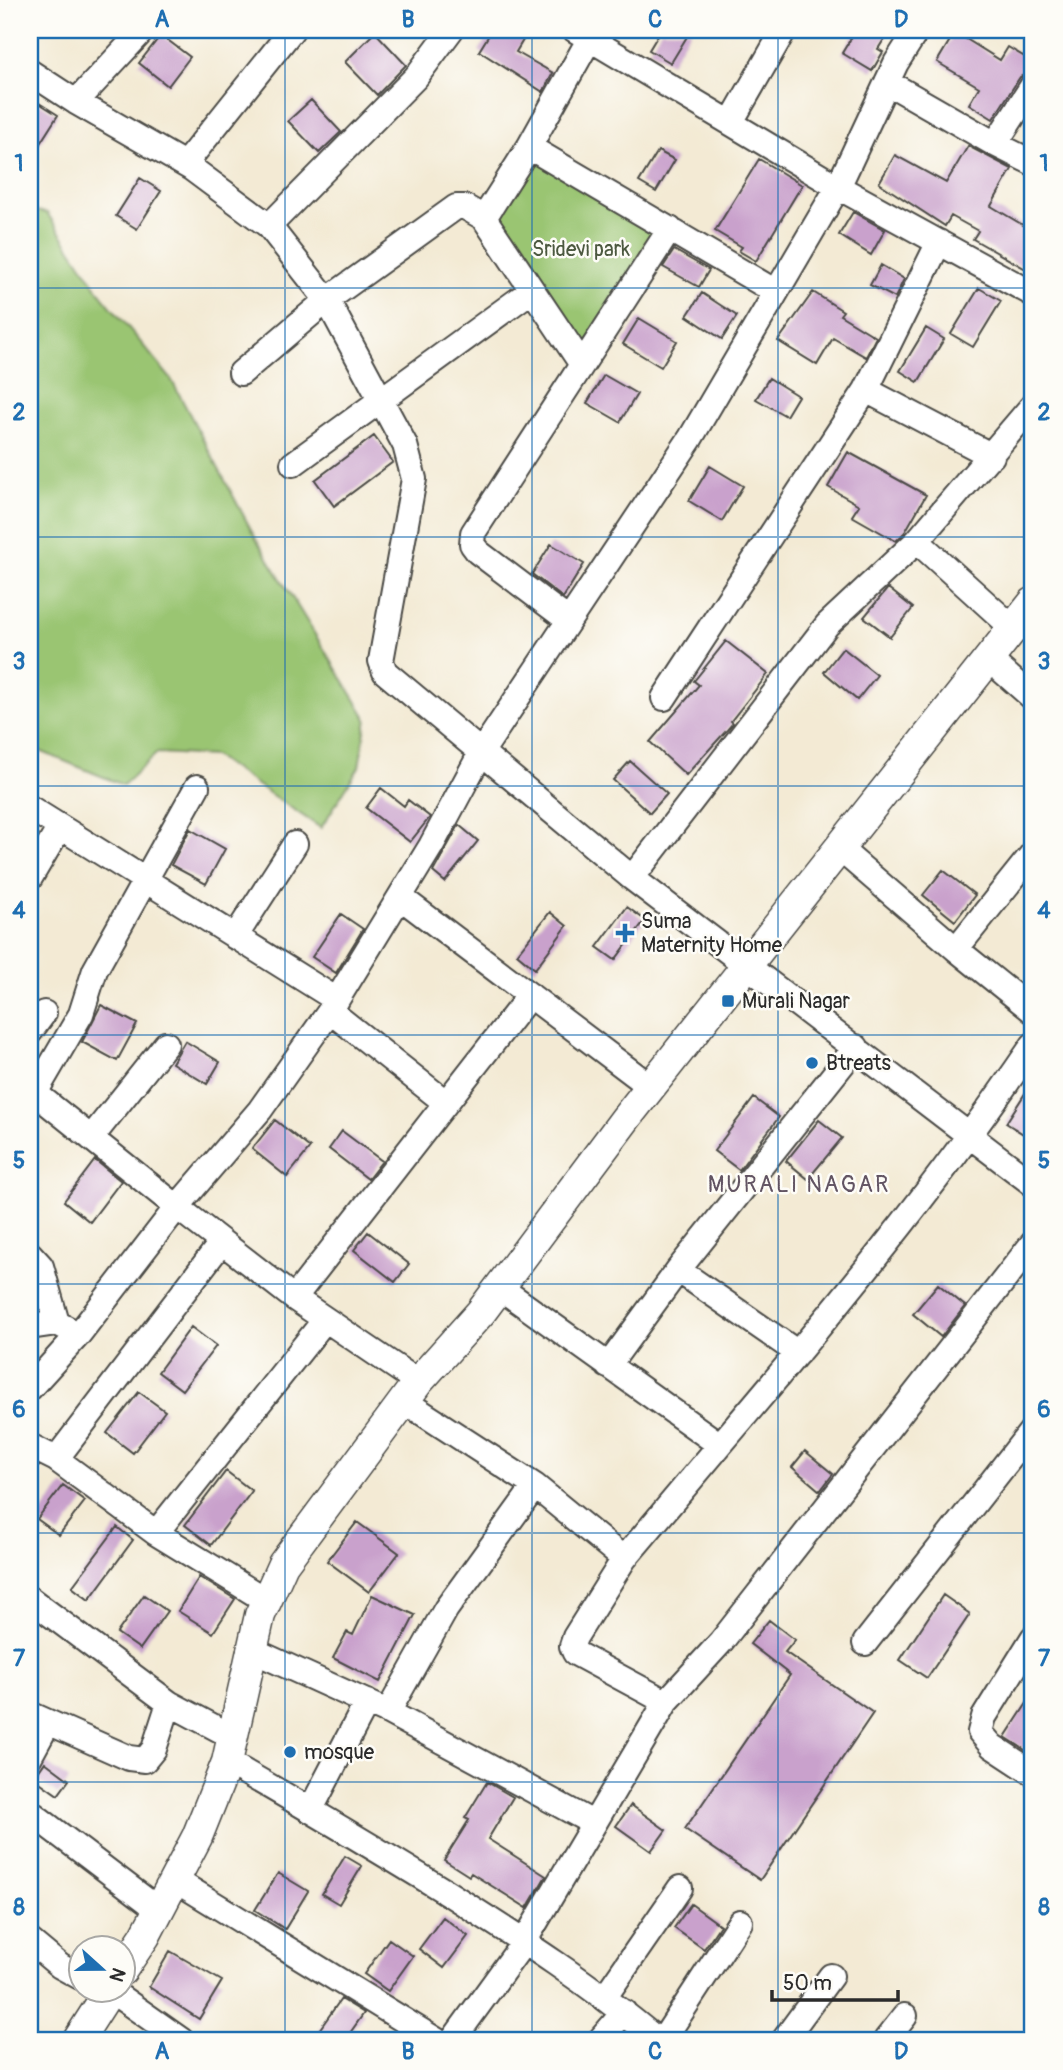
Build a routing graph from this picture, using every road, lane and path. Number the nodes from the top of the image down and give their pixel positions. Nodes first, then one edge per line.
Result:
1 (143, 30) edge
2 (292, 30) edge
3 (451, 30) edge
4 (784, 30) edge
5 (917, 30) edge
6 (582, 34) edge
7 (30, 72) edge
8 (887, 82) junction
9 (1033, 85) edge
10 (76, 102) junction
11 (731, 122) junction
12 (995, 144) junction
13 (528, 147) junction
14 (1033, 163) edge
15 (185, 164) junction
16 (838, 187) junction
17 (484, 218) junction
18 (269, 226) junction
19 (670, 229) junction
20 (939, 242) junction
21 (532, 290) junction
22 (776, 292) junction
23 (1033, 294) edge
24 (327, 300) junction
25 (581, 363) junction
26 (241, 373) dead end
27 (866, 390) junction
28 (382, 399) junction
29 (1033, 405) edge
30 (992, 456) junction
31 (293, 464) dead end
32 (917, 541) junction
33 (1033, 603) edge
34 (568, 620) junction
35 (1013, 629) junction
36 (990, 660) junction
37 (664, 698) dead end
38 (1033, 698) edge
39 (482, 751) junction
40 (197, 787) dead end
41 (30, 808) edge
42 (60, 827) junction
43 (295, 844) dead end
44 (840, 849) junction
45 (1033, 853) edge
46 (30, 878) edge
47 (632, 878) junction
48 (144, 881) junction
49 (400, 897) junction
50 (235, 937) junction
51 (956, 949) junction
52 (746, 968) junction
53 (530, 995) junction
54 (333, 1005) junction
55 (1033, 1011) edge
56 (166, 1044) dead end
57 (1033, 1045) edge
58 (856, 1047) junction
59 (651, 1087) junction
60 (32, 1091) edge
61 (445, 1102) junction
62 (971, 1136) junction
63 (91, 1138) junction
64 (1033, 1184) edge
65 (177, 1206) junction
66 (221, 1243) junction
67 (1033, 1243) edge
68 (30, 1254) edge
69 (678, 1270) junction
70 (499, 1287) junction
71 (294, 1298) junction
72 (324, 1321) junction
73 (30, 1327) edge
74 (68, 1328) junction
75 (798, 1353) junction
76 (608, 1366) junction
77 (30, 1388) edge
78 (411, 1391) junction
79 (1033, 1429) edge
80 (720, 1445) junction
81 (30, 1446) edge
82 (56, 1459) junction
83 (535, 1486) junction
84 (156, 1533) junction
85 (624, 1559) junction
86 (30, 1599) edge
87 (267, 1601) junction
88 (1033, 1638) edge
89 (865, 1643) dead end
90 (252, 1650) junction
91 (667, 1702) junction
92 (169, 1703) junction
93 (378, 1707) junction
94 (39, 1719) edge
95 (230, 1749) junction
96 (30, 1756) edge
97 (1033, 1773) edge
98 (311, 1809) junction
99 (30, 1812) edge
100 (593, 1823) junction
101 (174, 1880) junction
102 (680, 1888) dead end
103 (159, 1910) junction
104 (740, 1922) dead end
105 (30, 1941) edge
106 (524, 1941) junction
107 (136, 1947) edge
108 (66, 1969) edge
109 (831, 1976) dead end
110 (101, 2004) edge
111 (130, 2004) edge
112 (614, 2005) junction
113 (905, 2016) dead end
114 (78, 2040) edge
115 (181, 2040) edge
116 (436, 2040) edge
117 (453, 2040) edge
118 (600, 2040) edge
119 (657, 2040) edge
120 (663, 2040) edge
121 (785, 2040) edge
122 (886, 2040) edge

1 - 10 street
2 - 15 street
3 - 18 street
4 - 11 street
5 - 8 street
6 - 11 street
6 - 13 street
7 - 10 street
8 - 12 street
8 - 16 street
9 - 12 street
10 - 15 street
11 - 16 street
12 - 14 street
13 - 17 street
13 - 19 street
15 - 18 street
16 - 20 street
16 - 22 street
17 - 21 street
17 - 24 street
18 - 24 street
19 - 22 street
19 - 25 street
20 - 23 street
20 - 27 street
21 - 25 street
21 - 28 street
22 - 34 street
24 - 26 street
24 - 28 street
25 - 34 street
27 - 30 street
27 - 37 street
28 - 31 street
28 - 39 street
29 - 30 street
30 - 32 street
32 - 35 street
32 - 47 street
33 - 35 main road
34 - 39 street
35 - 36 main road
36 - 38 street
36 - 44 main road
39 - 47 street
39 - 49 street
40 - 48 street
41 - 42 street
42 - 46 street
42 - 48 street
43 - 50 street
44 - 51 street
44 - 52 main road
45 - 51 street
47 - 52 street
48 - 50 street
48 - 60 street
49 - 53 street
49 - 54 street
50 - 54 street
51 - 55 street
52 - 58 street
52 - 59 main road
53 - 59 street
53 - 61 street
54 - 61 street
54 - 65 street
56 - 63 street
57 - 62 street
58 - 62 street
58 - 69 street
59 - 70 main road
60 - 63 street
61 - 71 street
62 - 64 street
62 - 75 street
63 - 65 street
65 - 66 street
65 - 74 street
66 - 71 street
66 - 82 street
67 - 91 street
68 - 74 street
69 - 75 street
69 - 76 street
70 - 76 street
70 - 78 main road
71 - 72 street
72 - 78 street
72 - 84 street
73 - 74 street
74 - 77 street
75 - 80 street
76 - 80 street
78 - 83 street
78 - 87 main road
79 - 89 street
80 - 85 street
81 - 82 street
82 - 84 street
83 - 85 street
83 - 93 street
84 - 87 street
85 - 91 street
86 - 92 street
87 - 90 main road
88 - 97 street
90 - 93 street
90 - 95 main road
91 - 100 street
92 - 94 street
92 - 95 street
93 - 98 street
93 - 100 street
94 - 96 street
95 - 98 street
95 - 101 main road
98 - 106 street
99 - 103 street
100 - 106 street
101 - 103 main road
101 - 116 street
102 - 112 street
103 - 107 main road
104 - 120 street
105 - 108 street
106 - 112 street
106 - 117 street
109 - 121 street
110 - 114 main road
111 - 115 street
112 - 118 street
112 - 119 street
113 - 122 street

